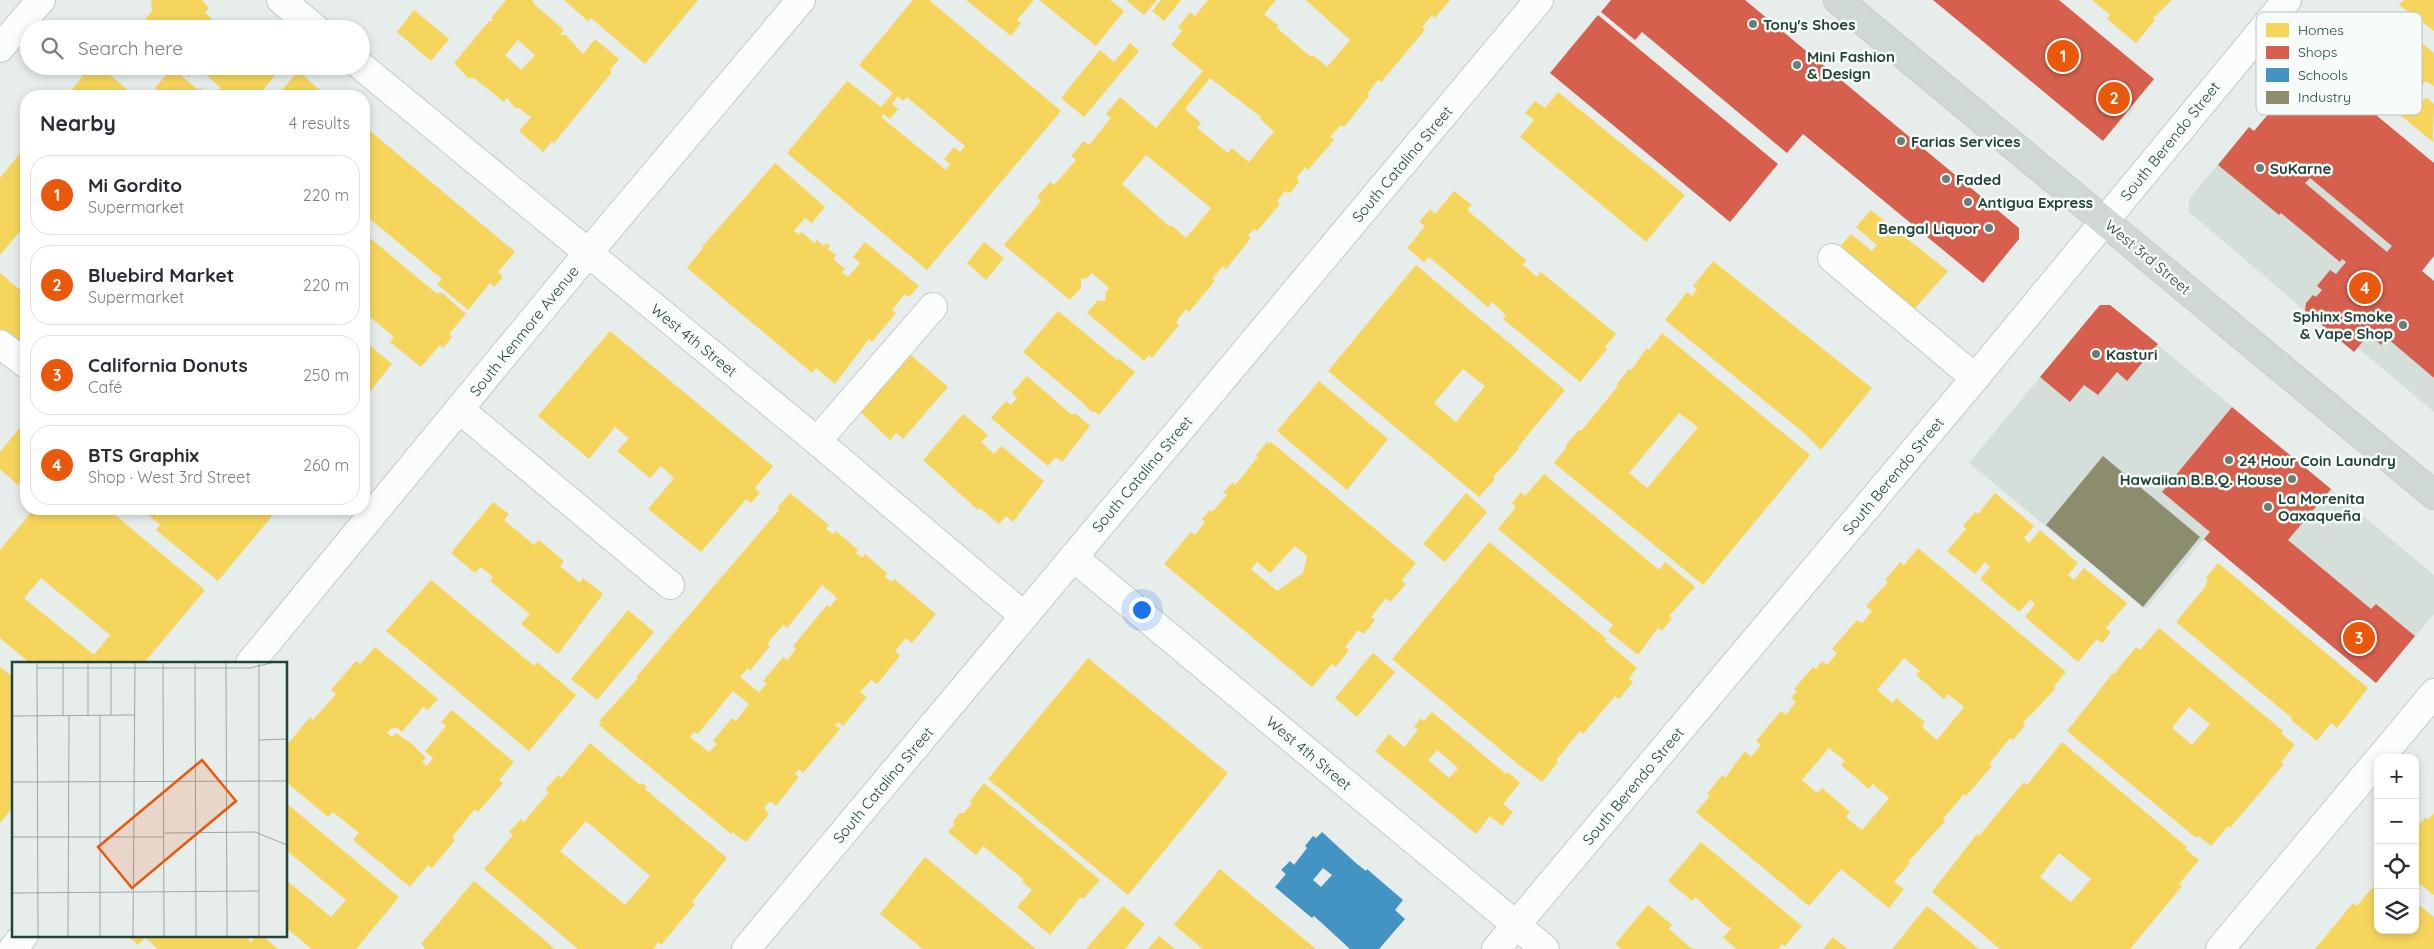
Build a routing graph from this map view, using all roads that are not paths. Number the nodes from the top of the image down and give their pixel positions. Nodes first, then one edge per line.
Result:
1 (41, 0) edge
2 (281, 0) edge
3 (801, 0) edge
4 (1539, 0) edge
5 (1838, 0) edge
6 (2287, 0) edge
7 (2277, 12) edge
8 (24, 20) edge
9 (305, 20) edge
10 (20, 25) edge
11 (2256, 37) edge
12 (0, 48) edge
13 (370, 73) edge
14 (2105, 220) junction
15 (588, 253) junction
16 (1832, 258) dead end
17 (933, 307) dead end
18 (0, 344) edge
19 (20, 359) edge
20 (1975, 378) junction
21 (459, 409) junction
22 (817, 441) junction
23 (2434, 495) edge
24 (1073, 557) junction
25 (670, 585) dead end
26 (1024, 616) junction
27 (251, 662) edge
28 (2434, 692) edge
29 (2383, 754) edge
30 (2374, 765) edge
31 (1516, 925) junction
32 (23, 936) edge
33 (13, 949) edge
34 (746, 949) edge
35 (1496, 949) edge
36 (1545, 949) edge
37 (2220, 949) edge

1 - 8 street
2 - 9 street
3 - 15 street, South Kenmore Avenue
4 - 24 street, South Catalina Street
5 - 14 main road, West 3rd Street
6 - 7 street, South Berendo Street
10 - 12 street
11 - 14 street, South Berendo Street
13 - 15 street, West 4th Street
14 - 20 street, South Berendo Street
14 - 23 main road, West 3rd Street
15 - 21 street, South Kenmore Avenue
15 - 22 street, West 4th Street
16 - 20 street
17 - 22 street
18 - 19 street
20 - 31 street, South Berendo Street
21 - 25 street
21 - 27 street, South Kenmore Avenue
22 - 26 street, West 4th Street
24 - 26 street, South Catalina Street
24 - 31 street, West 4th Street
26 - 34 street, South Catalina Street
28 - 29 street
30 - 37 street
31 - 35 street, South Berendo Street
31 - 36 street, West 4th Street
32 - 33 street

